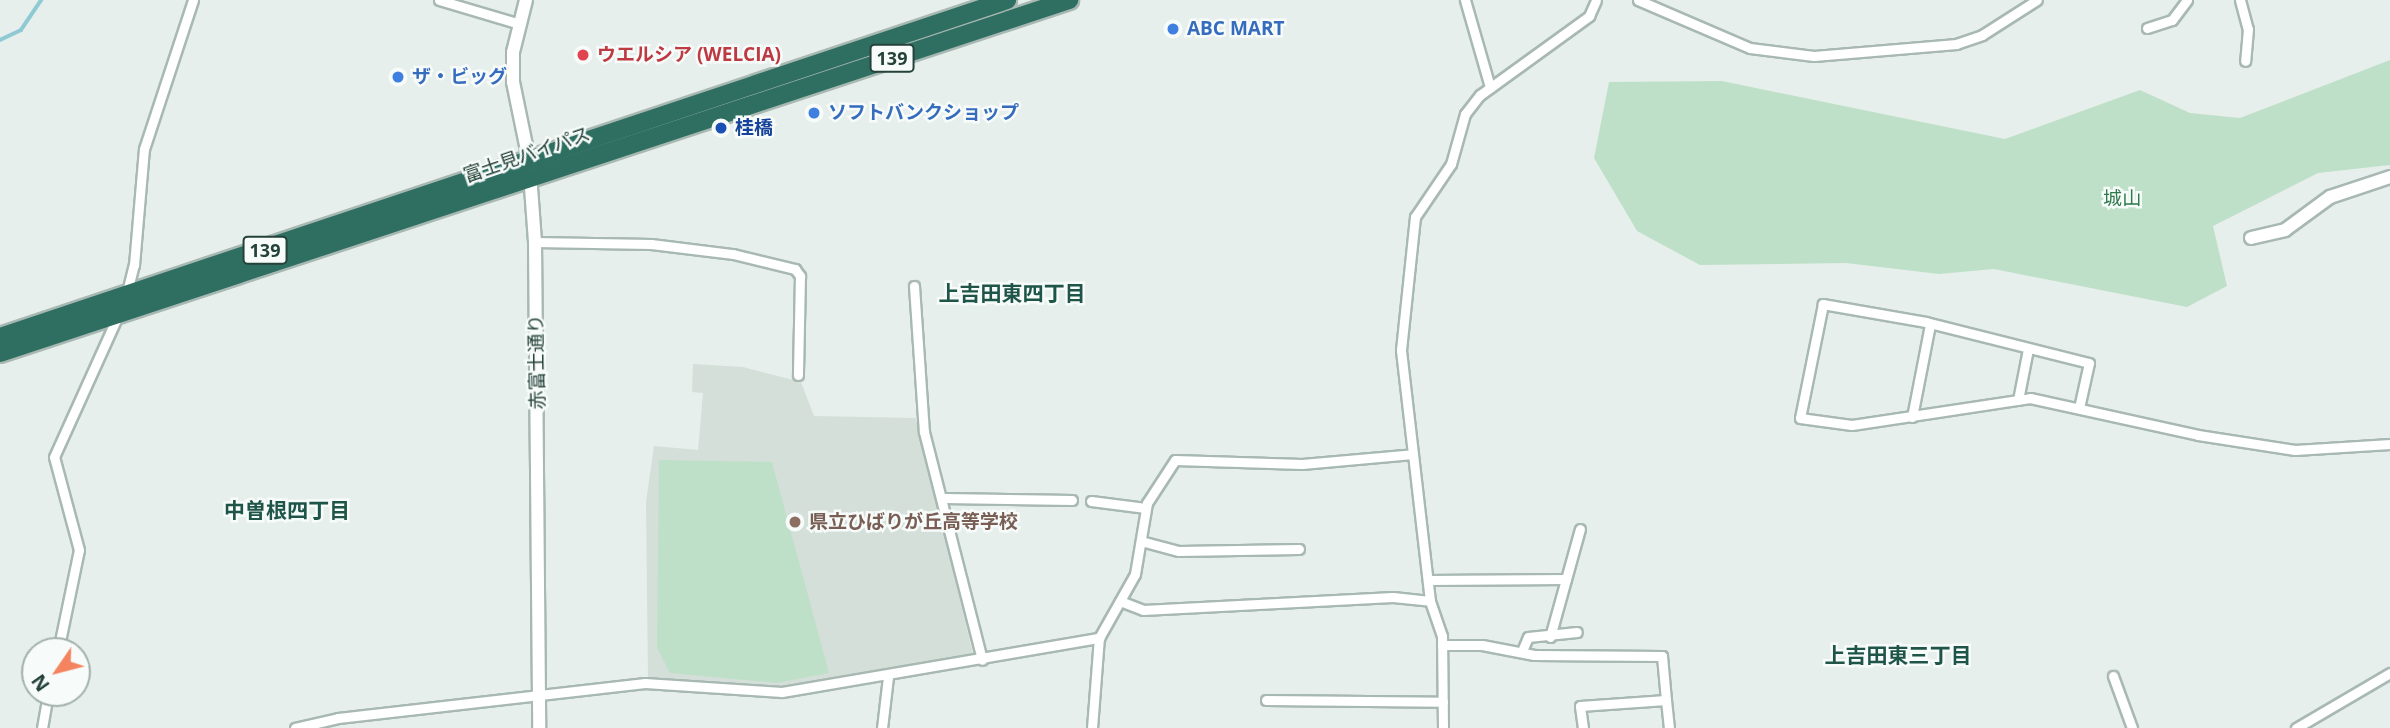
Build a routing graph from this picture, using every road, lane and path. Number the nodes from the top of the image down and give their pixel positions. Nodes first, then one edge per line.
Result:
1 (193, 0) edge
2 (439, 0) edge
3 (526, 0) edge
4 (1007, 0) edge
5 (1069, 0) edge
6 (1465, 0) edge
7 (1596, 0) edge
8 (1637, 0) edge
9 (2037, 0) edge
10 (2187, 0) edge
11 (2240, 0) edge
12 (520, 24) junction
13 (2147, 28) dead end
14 (2245, 61) dead end
15 (1490, 87) junction
16 (529, 169) junction
17 (2390, 177) edge
18 (2251, 238) dead end
19 (535, 242) junction
20 (914, 286) dead end
21 (126, 297) junction
22 (118, 314) junction
23 (1930, 324) junction
24 (0, 337) edge
25 (2028, 349) junction
26 (0, 353) edge
27 (798, 375) dead end
28 (2018, 400) junction
29 (2079, 408) junction
30 (1912, 417) junction
31 (2390, 444) edge
32 (1413, 454) junction
33 (944, 498) junction
34 (1072, 500) dead end
35 (1091, 501) dead end
36 (1146, 508) junction
37 (1580, 529) dead end
38 (1141, 541) junction
39 (1299, 549) dead end
40 (1566, 579) junction
41 (1428, 580) junction
42 (1120, 601) junction
43 (1430, 601) junction
44 (1577, 632) dead end
45 (61, 637) edge
46 (1550, 637) junction
47 (1099, 638) junction
48 (1442, 645) junction
49 (1522, 650) junction
50 (982, 660) junction
51 (2390, 673) edge
52 (2113, 676) dead end
53 (888, 677) junction
54 (540, 696) junction
55 (1667, 699) junction
56 (1266, 700) dead end
57 (1443, 702) junction
58 (46, 707) edge
59 (42, 728) edge
60 (295, 728) edge
61 (539, 728) edge
62 (882, 728) edge
63 (1093, 728) edge
64 (1443, 728) edge
65 (1583, 728) edge
66 (1669, 728) edge
67 (2132, 728) edge
68 (2295, 728) edge

1 - 21 street
2 - 12 street
3 - 12 street, 赤富士通り
4 - 16 highway, 富士見バイパス / 139
5 - 16 highway, 富士見バイパス / 139
6 - 15 street
7 - 15 street
8 - 9 street
10 - 13 street
11 - 14 street
12 - 16 street, 赤富士通り
15 - 32 street
16 - 19 street, 赤富士通り
16 - 21 highway, 富士見バイパス / 139
16 - 22 highway, 富士見バイパス / 139
17 - 18 street
19 - 27 street
19 - 54 street, 赤富士通り
20 - 33 street
21 - 22 street
21 - 24 highway, 富士見バイパス / 139
22 - 26 highway, 富士見バイパス / 139
22 - 45 street
23 - 25 street
23 - 30 street
23 - 30 street
25 - 28 street
25 - 29 street
28 - 29 street
28 - 30 street
29 - 31 street
32 - 36 street
32 - 41 street
33 - 34 street
33 - 50 street
35 - 36 street
36 - 38 street
37 - 40 street
38 - 39 street
38 - 42 street
40 - 41 street
40 - 46 street
41 - 43 street
42 - 43 street
42 - 47 street
43 - 48 street
44 - 46 street
46 - 49 street
47 - 50 street
47 - 63 street
48 - 49 street
48 - 57 street
49 - 55 street
50 - 53 street
51 - 68 street
52 - 67 street
53 - 54 street
53 - 62 street
54 - 60 street
54 - 61 street, 赤富士通り
55 - 65 street
55 - 66 street
56 - 57 street
57 - 64 street
58 - 59 street

